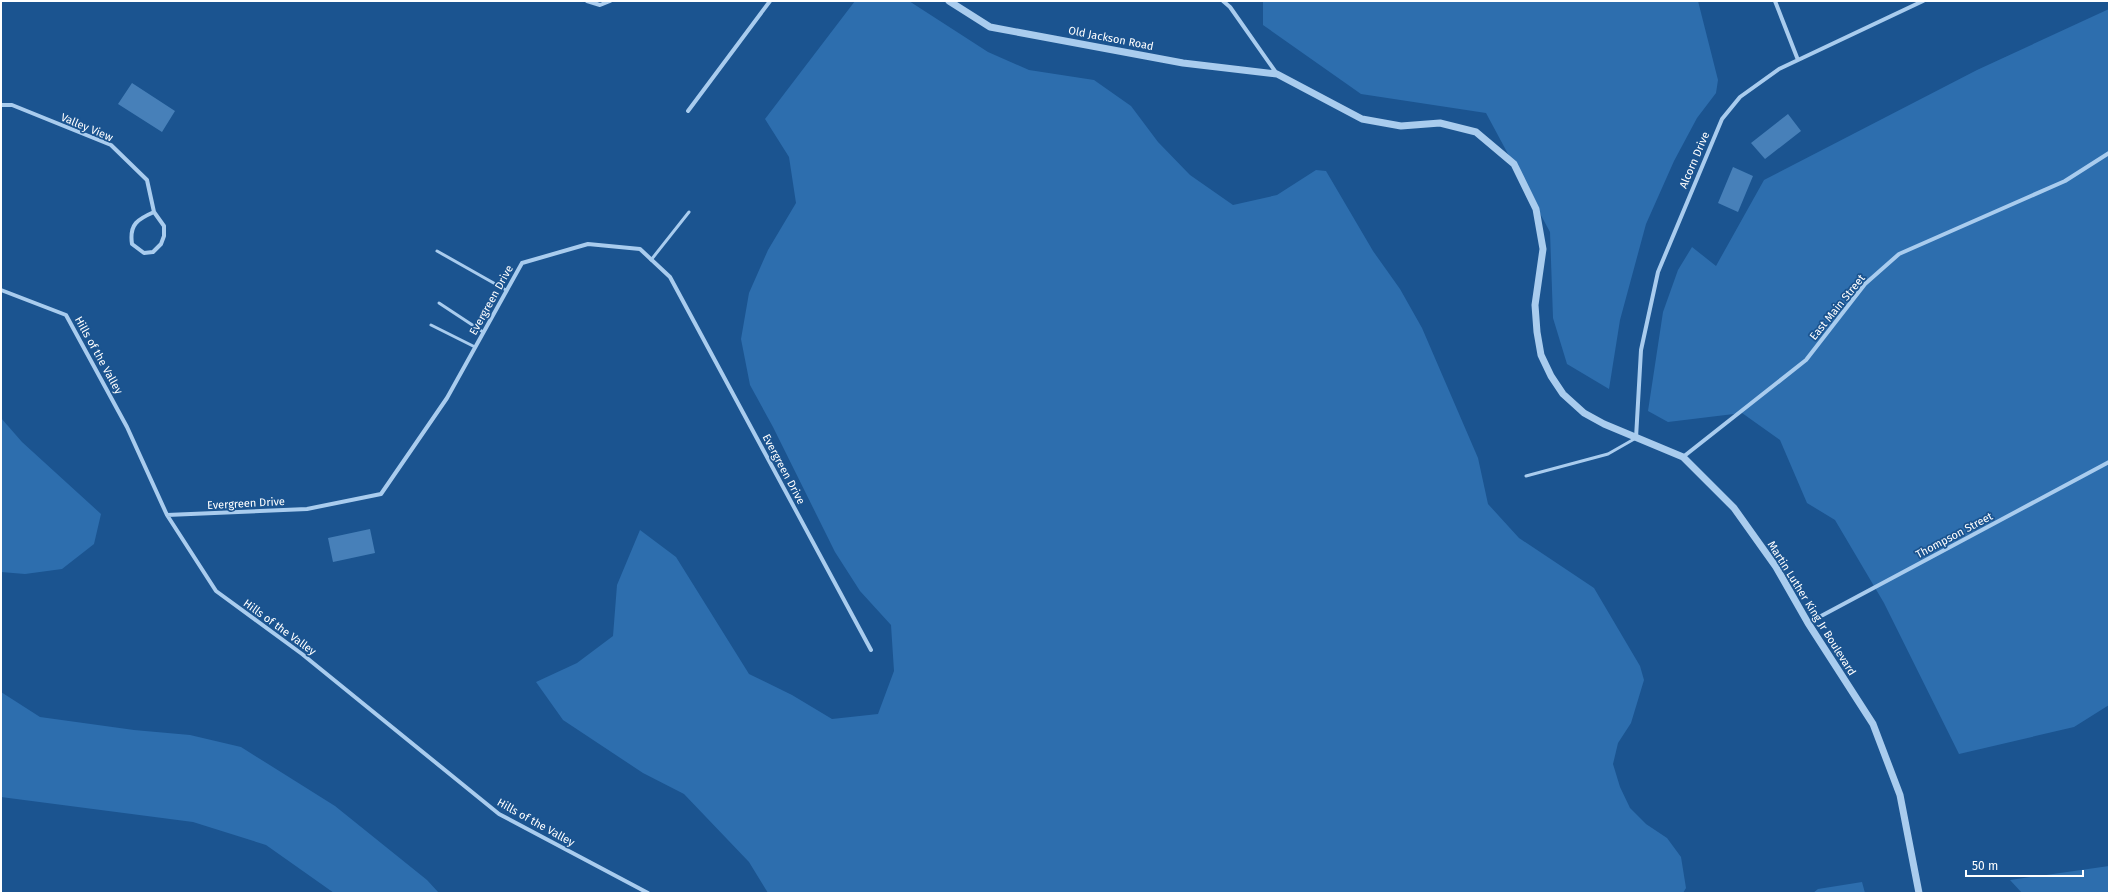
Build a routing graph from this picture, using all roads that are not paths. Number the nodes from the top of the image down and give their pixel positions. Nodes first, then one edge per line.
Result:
1 (587, 1) edge
2 (610, 1) edge
3 (770, 1) edge
4 (949, 1) edge
5 (1223, 1) edge
6 (1775, 1) edge
7 (1923, 1) edge
8 (1798, 60) junction
9 (1277, 74) junction
10 (1, 105) edge
11 (688, 111) dead end
12 (2109, 153) edge
13 (154, 212) junction
14 (689, 212) dead end
15 (437, 251) dead end
16 (651, 260) junction
17 (1, 290) edge
18 (506, 290) junction
19 (440, 303) dead end
20 (431, 325) dead end
21 (483, 332) junction
22 (475, 347) junction
23 (1636, 438) junction
24 (1683, 457) junction
25 (2109, 462) edge
26 (1526, 476) dead end
27 (167, 515) junction
28 (1808, 623) junction
29 (871, 650) dead end
30 (648, 893) edge
31 (1919, 893) edge

1 - 2 street
3 - 11 street
4 - 9 street, Old Jackson Road
5 - 9 street, Martin Luther King Jr Boulevard
6 - 8 street
7 - 8 street, Alcorn Drive
8 - 23 street, Alcorn Drive
9 - 23 street, Martin Luther King Jr Boulevard
10 - 13 street, Valley View
12 - 24 street, East Main Street
13 - 13 street, Valley View
14 - 16 lane
15 - 18 lane
16 - 18 street, Evergreen Drive
16 - 29 street, Evergreen Drive
17 - 27 street, Hills of the Valley
18 - 21 street, Evergreen Drive
19 - 21 lane
20 - 22 lane
21 - 22 street, Evergreen Drive
22 - 27 street, Evergreen Drive
23 - 24 street, Martin Luther King Jr Boulevard
23 - 26 lane
24 - 28 street, Martin Luther King Jr Boulevard
25 - 28 street, Thompson Street
27 - 30 street, Hills of the Valley
28 - 31 street, Martin Luther King Jr Boulevard

